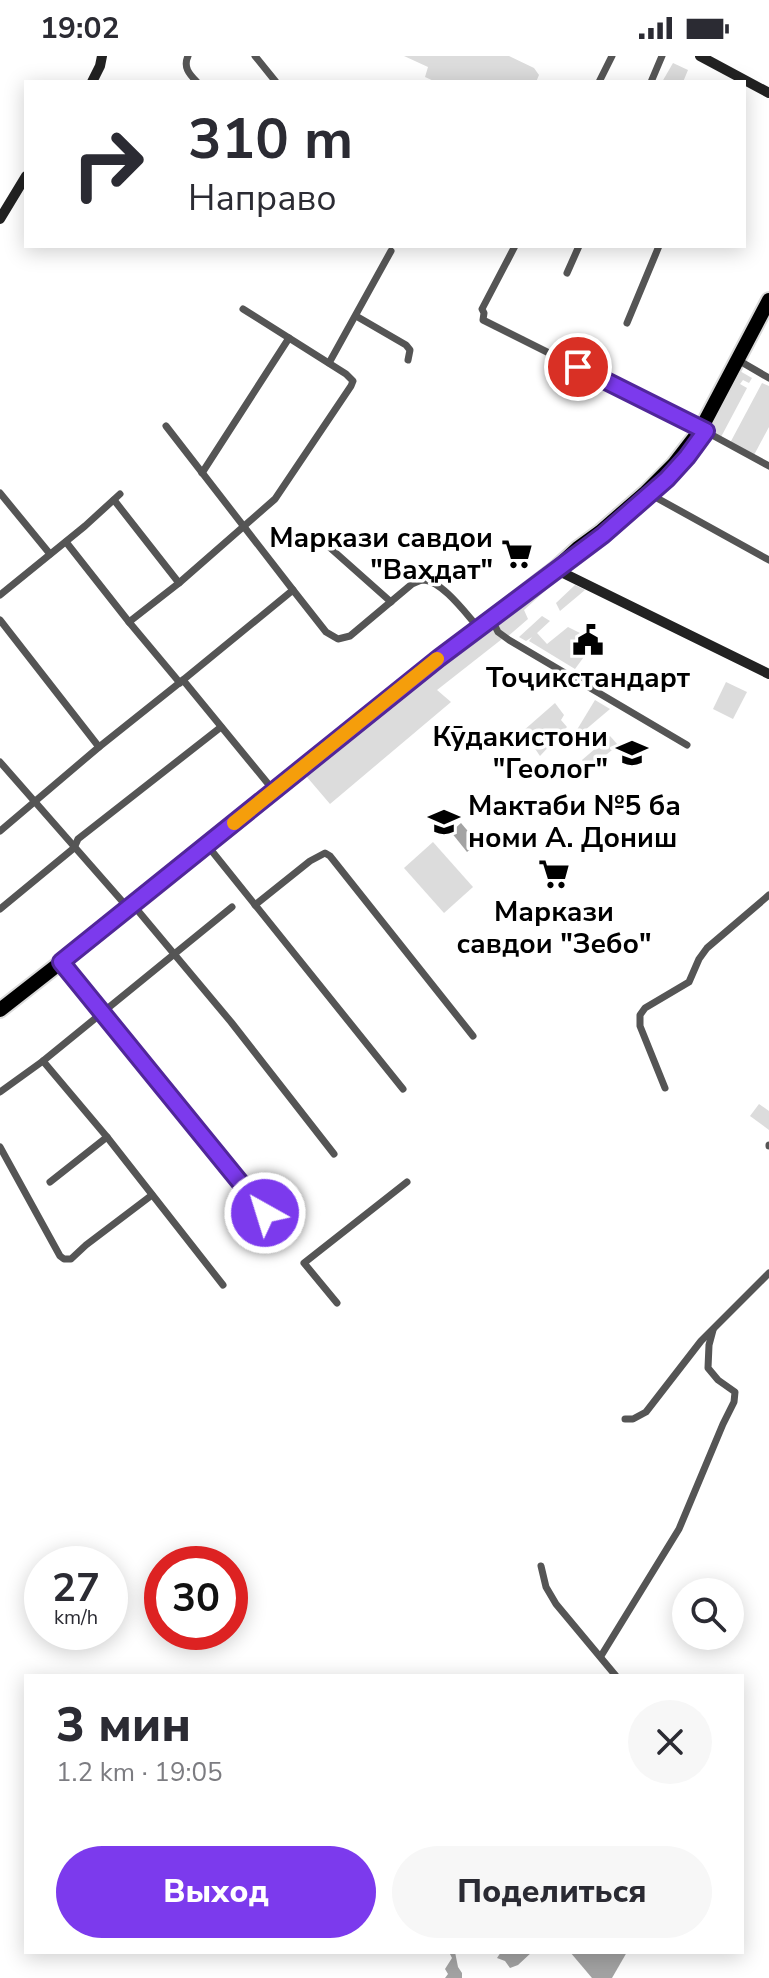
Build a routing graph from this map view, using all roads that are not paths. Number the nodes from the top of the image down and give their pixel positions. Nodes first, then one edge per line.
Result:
1 (102, 56) edge
2 (188, 56) edge
3 (255, 56) edge
4 (612, 56) edge
5 (662, 56) edge
6 (700, 56) edge
7 (728, 77) edge
8 (93, 80) edge
9 (195, 80) edge
10 (274, 80) edge
11 (600, 80) edge
12 (652, 80) edge
13 (746, 84) edge
14 (769, 93) edge
15 (24, 179) edge
16 (0, 219) edge
17 (514, 248) edge
18 (578, 248) edge
19 (658, 248) edge
20 (391, 251) dead end
21 (567, 273) dead end
22 (769, 300) edge
23 (243, 309) dead end
24 (769, 312) edge
25 (356, 316) junction
26 (627, 323) dead end
27 (289, 338) junction
28 (408, 360) dead end
29 (741, 362) junction
30 (329, 363) junction
31 (769, 378) edge
32 (166, 426) dead end
33 (704, 430) junction
34 (769, 466) edge
35 (202, 473) junction
36 (0, 493) edge
37 (648, 494) junction
38 (243, 528) junction
39 (66, 542) junction
40 (328, 546) dead end
41 (50, 554) junction
42 (769, 560) edge
43 (555, 569) junction
44 (179, 583) junction
45 (293, 590) junction
46 (0, 595) edge
47 (391, 602) junction
48 (491, 618) junction
49 (0, 620) edge
50 (129, 622) junction
51 (478, 627) junction
52 (769, 674) edge
53 (182, 682) junction
54 (221, 727) junction
55 (687, 745) dead end
56 (99, 747) junction
57 (0, 762) edge
58 (274, 791) junction
59 (35, 802) junction
60 (0, 831) edge
61 (207, 845) junction
62 (74, 848) junction
63 (769, 895) edge
64 (255, 905) junction
65 (131, 907) junction
66 (232, 907) dead end
67 (0, 909) edge
68 (174, 954) junction
69 (61, 962) junction
70 (0, 1010) edge
71 (101, 1012) junction
72 (473, 1036) dead end
73 (43, 1061) junction
74 (665, 1088) dead end
75 (403, 1089) dead end
76 (0, 1092) edge
77 (107, 1137) junction
78 (0, 1147) edge
79 (334, 1154) dead end
80 (50, 1182) dead end
81 (407, 1182) dead end
82 (152, 1195) junction
83 (265, 1213) dead end
84 (769, 1273) edge
85 (223, 1285) dead end
86 (337, 1303) dead end
87 (713, 1330) junction
88 (625, 1419) dead end
89 (541, 1566) dead end
90 (601, 1656) junction
91 (614, 1674) edge

1 - 8 street
2 - 9 street
3 - 10 street
4 - 11 street
5 - 12 street
6 - 7 street
13 - 14 street
15 - 16 street
17 - 33 street
18 - 21 street
19 - 26 street
20 - 25 street
22 - 29 highway
23 - 27 street
24 - 29 highway
25 - 28 street
25 - 30 street
27 - 30 street
27 - 35 street
29 - 31 street
29 - 33 highway
30 - 38 street
32 - 35 street
33 - 34 street
33 - 37 highway
35 - 38 street
36 - 41 street
37 - 42 street
37 - 43 highway
38 - 44 street
38 - 45 street
39 - 41 street
39 - 44 street
39 - 50 street
40 - 47 street
41 - 46 street
43 - 48 highway
43 - 52 street
44 - 50 street
45 - 47 street
45 - 53 street
47 - 51 street
48 - 51 highway
48 - 55 street
49 - 56 street
50 - 53 street
51 - 58 highway
53 - 54 street
53 - 56 street
54 - 58 street
54 - 62 street
56 - 59 street
57 - 59 street
58 - 61 highway
59 - 60 street
59 - 62 street
61 - 64 street
61 - 65 highway
62 - 65 street
62 - 67 street
63 - 74 street
64 - 72 street
64 - 75 street
65 - 68 street
65 - 69 highway
66 - 68 street
68 - 71 street
68 - 79 street
69 - 70 highway
69 - 71 street
71 - 73 street
71 - 83 street
73 - 76 street
73 - 77 street
77 - 80 street
77 - 82 street
78 - 82 street
81 - 86 street
82 - 85 street
84 - 87 street
87 - 88 street
87 - 90 street
89 - 90 street
90 - 91 street

